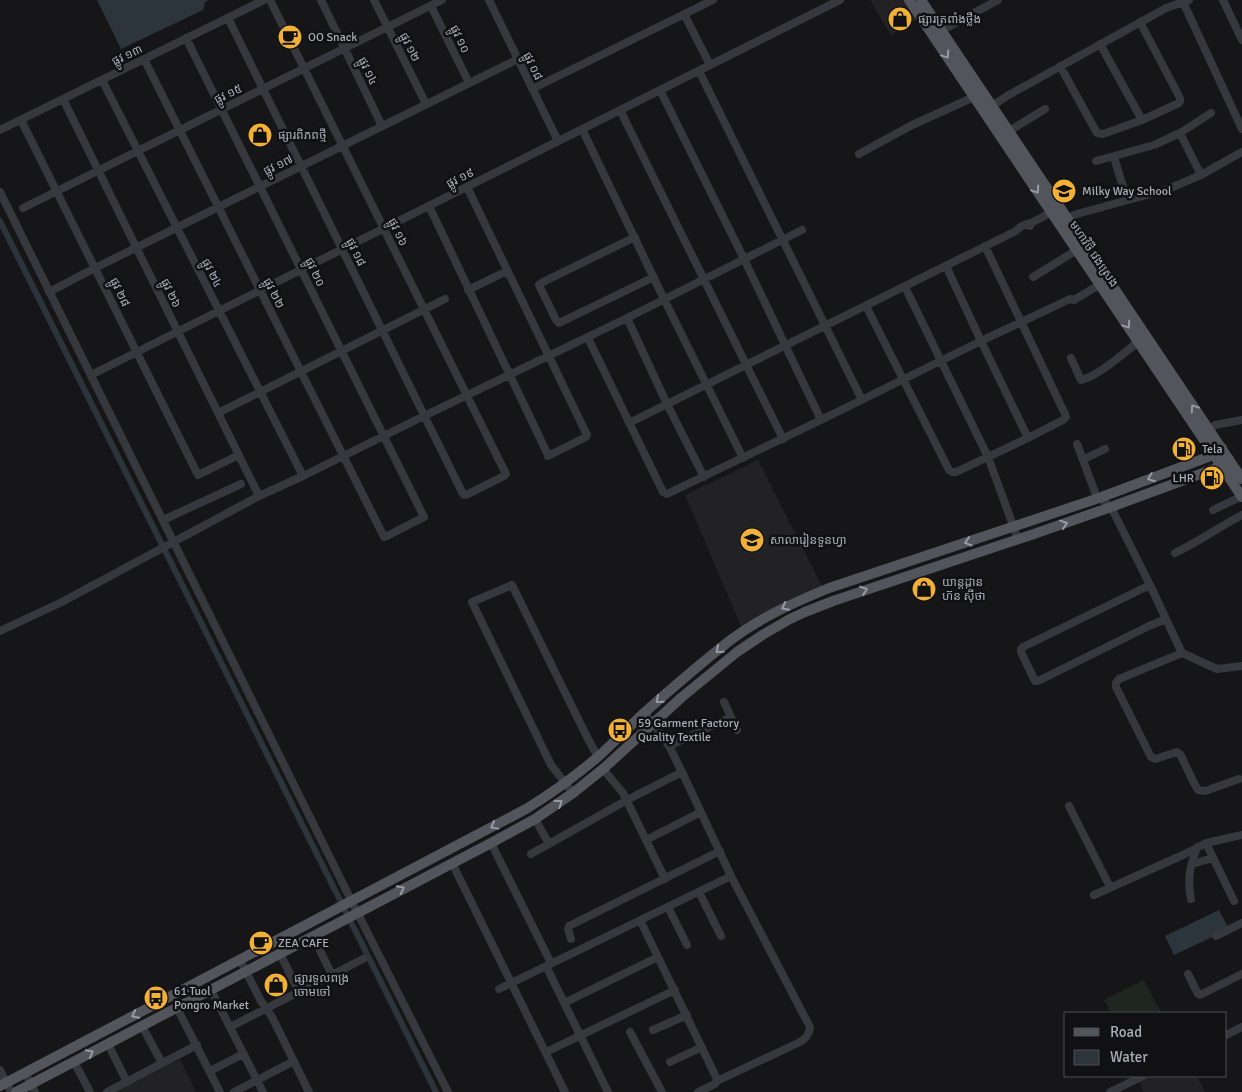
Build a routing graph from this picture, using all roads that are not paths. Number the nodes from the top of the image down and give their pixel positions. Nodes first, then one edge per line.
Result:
1 (264, 0) edge
2 (270, 0) edge
3 (321, 0) edge
4 (374, 0) edge
5 (442, 0) edge
6 (489, 0) edge
7 (713, 0) edge
8 (840, 0) edge
9 (909, 0) edge
10 (921, 0) edge
11 (998, 0) edge
12 (1162, 0) edge
13 (1223, 0) edge
14 (1186, 1) edge
15 (431, 6) junction
16 (1166, 8) junction
17 (684, 14) junction
18 (228, 18) junction
19 (1140, 22) junction
20 (388, 27) junction
21 (937, 33) junction
22 (186, 38) junction
23 (1242, 40) edge
24 (1100, 44) junction
25 (345, 48) junction
26 (144, 59) junction
27 (518, 59) junction
28 (710, 65) junction
29 (1060, 66) junction
30 (304, 68) junction
31 (699, 70) junction
32 (102, 80) junction
33 (470, 83) junction
34 (263, 89) junction
35 (532, 90) junction
36 (660, 90) junction
37 (974, 97) junction
38 (63, 99) junction
39 (426, 104) junction
40 (992, 106) junction
41 (221, 109) junction
42 (1044, 109) dead end
43 (620, 110) junction
44 (1211, 113) dead end
45 (21, 120) junction
46 (1142, 120) junction
47 (382, 126) junction
48 (582, 129) junction
49 (1242, 129) edge
50 (0, 130) edge
51 (180, 130) junction
52 (1009, 131) junction
53 (1180, 133) junction
54 (558, 141) junction
55 (342, 146) junction
56 (138, 150) junction
57 (1242, 152) edge
58 (859, 154) dead end
59 (1114, 157) junction
60 (1096, 161) dead end
61 (301, 166) junction
62 (98, 170) junction
63 (1201, 176) junction
64 (260, 186) junction
65 (467, 187) junction
66 (57, 191) junction
67 (0, 192) edge
68 (1127, 200) junction
69 (428, 206) junction
70 (218, 207) junction
71 (23, 208) dead end
72 (1056, 210) junction
73 (1063, 220) junction
74 (177, 227) junction
75 (384, 228) junction
76 (802, 230) dead end
77 (635, 236) junction
78 (783, 240) junction
79 (985, 246) junction
80 (136, 247) junction
81 (342, 250) junction
82 (1078, 252) junction
83 (744, 259) junction
84 (946, 266) junction
85 (95, 268) junction
86 (301, 270) junction
87 (507, 271) junction
88 (1033, 276) dead end
89 (654, 277) junction
90 (704, 279) junction
91 (1103, 280) junction
92 (905, 286) junction
93 (468, 290) junction
94 (260, 291) junction
95 (49, 292) junction
96 (445, 299) dead end
97 (664, 299) junction
98 (866, 306) junction
99 (424, 310) junction
100 (219, 311) junction
101 (627, 318) junction
102 (1022, 323) junction
103 (825, 326) junction
104 (382, 330) junction
105 (178, 332) junction
106 (588, 338) junction
107 (981, 341) junction
108 (1138, 342) junction
109 (785, 346) junction
110 (342, 351) junction
111 (137, 352) junction
112 (548, 356) junction
113 (1071, 358) dead end
114 (942, 361) junction
115 (746, 365) junction
116 (301, 372) junction
117 (91, 376) junction
118 (509, 376) junction
119 (903, 380) junction
120 (707, 385) junction
121 (260, 392) junction
122 (467, 395) junction
123 (862, 400) junction
124 (667, 404) junction
125 (218, 413) junction
126 (424, 416) junction
127 (821, 420) junction
128 (1242, 420) edge
129 (629, 423) junction
130 (1204, 432) junction
131 (384, 436) junction
132 (783, 438) junction
133 (1028, 438) junction
134 (1077, 444) dead end
135 (1105, 449) dead end
136 (1217, 451) junction
137 (239, 455) junction
138 (343, 456) junction
139 (988, 457) junction
140 (743, 458) junction
141 (1084, 459) junction
142 (1224, 462) junction
143 (302, 476) junction
144 (704, 477) junction
145 (1242, 479) edge
146 (240, 484) dead end
147 (464, 495) joint
148 (259, 496) junction
149 (1242, 497) edge
150 (1100, 498) junction
151 (1111, 507) junction
152 (1213, 510) dead end
153 (1242, 515) edge
154 (163, 520) junction
155 (1014, 527) junction
156 (384, 537) joint
157 (1018, 539) junction
158 (172, 542) junction
159 (1176, 553) dead end
160 (1150, 585) junction
161 (813, 595) junction
162 (818, 607) junction
163 (1166, 619) junction
164 (758, 622) junction
165 (0, 631) edge
166 (764, 634) junction
167 (1182, 653) junction
168 (1242, 666) edge
169 (724, 702) dead end
170 (644, 713) junction
171 (731, 717) junction
172 (653, 723) junction
173 (737, 730) dead end
174 (669, 746) junction
175 (598, 757) junction
176 (603, 769) junction
177 (682, 772) junction
178 (1239, 779) dead end
179 (565, 782) junction
180 (573, 793) junction
181 (627, 800) junction
182 (1069, 806) dead end
183 (700, 812) junction
184 (535, 819) junction
185 (1242, 834) edge
186 (646, 840) junction
187 (491, 843) junction
188 (1206, 843) junction
189 (549, 844) junction
190 (1197, 847) junction
191 (720, 851) junction
192 (530, 854) dead end
193 (1213, 858) junction
194 (452, 863) junction
195 (1192, 864) junction
196 (731, 876) junction
197 (665, 879) junction
198 (1110, 887) junction
199 (699, 892) junction
200 (1094, 895) dead end
201 (1191, 899) dead end
202 (1234, 901) dead end
203 (345, 904) junction
204 (668, 907) junction
205 (352, 916) junction
206 (640, 920) junction
207 (1242, 923) edge
208 (313, 936) junction
209 (721, 936) dead end
210 (1216, 936) dead end
211 (571, 939) dead end
212 (687, 945) dead end
213 (280, 954) junction
214 (658, 956) junction
215 (363, 958) dead end
216 (240, 960) junction
217 (548, 965) junction
218 (246, 971) junction
219 (332, 974) junction
220 (1188, 974) dead end
221 (1242, 974) edge
222 (512, 982) junction
223 (499, 989) dead end
224 (211, 990) junction
225 (675, 990) junction
226 (299, 992) junction
227 (564, 1003) junction
228 (177, 1008) junction
229 (266, 1008) junction
230 (687, 1015) junction
231 (142, 1026) junction
232 (230, 1027) junction
233 (1242, 1027) edge
234 (654, 1030) dead end
235 (630, 1032) dead end
236 (1227, 1034) edge
237 (580, 1036) junction
238 (108, 1044) junction
239 (197, 1046) junction
240 (702, 1047) junction
241 (546, 1052) junction
242 (243, 1054) junction
243 (294, 1061) junction
244 (74, 1062) junction
245 (670, 1062) dead end
246 (162, 1063) junction
247 (0, 1070) edge
248 (210, 1071) junction
249 (25, 1072) junction
250 (1141, 1077) edge
251 (257, 1080) junction
252 (717, 1081) junction
253 (127, 1082) junction
254 (3, 1084) edge
255 (33, 1088) edge
256 (11, 1092) edge
257 (16, 1092) edge
258 (90, 1092) edge
259 (107, 1092) edge
260 (220, 1092) edge
261 (234, 1092) edge
262 (263, 1092) edge
263 (309, 1092) edge
264 (448, 1092) edge
265 (565, 1092) edge
266 (608, 1092) edge
267 (662, 1092) edge
268 (698, 1092) edge
269 (1110, 1092) edge

1 - 18 street, ផ្លូវ ១៣
2 - 30 street, ផ្លូវ ១៦
3 - 25 street, ផ្លូវ ១៤
4 - 20 street, ផ្លូវ ១២
5 - 15 street, ផ្លូវ ១៥
6 - 27 street, ផ្លូវ ០៨
7 - 17 street
8 - 28 street, ផ្លូវ ១៩
9 - 21 main road, មហាវិថី វេងស្រេង
10 - 21 main road, មហាវិថី វេងស្រេង
11 - 21 street
12 - 16 street
13 - 23 street
14 - 16 street
14 - 49 street
15 - 20 street, ផ្លូវ ១៥
15 - 33 street, ផ្លូវ ១០
16 - 19 street
17 - 28 street
17 - 35 street
18 - 22 street, ផ្លូវ ១៣
18 - 34 street, ផ្លូវ ១៨
19 - 24 street
19 - 46 street
20 - 25 street, ផ្លូវ ១៥
20 - 39 street, ផ្លូវ ១២
21 -> 37 main road, មហាវិថី វេងស្រេង
21 - 40 main road, មហាវិថី វេងស្រេង
22 - 26 street, ផ្លូវ ១៣
22 - 41 street, ផ្លូវ ២០
24 - 29 street
24 - 46 street
25 - 30 street, ផ្លូវ ១៥
25 - 47 street, ផ្លូវ ១៤
26 - 32 street, ផ្លូវ ១៣
26 - 51 street, ផ្លូវ ២២
27 - 33 street, ផ្លូវ ១៧
27 - 35 street, ផ្លូវ ០៨
28 - 31 street, ផ្លូវ ១៩
29 - 40 street
29 - 46 street
30 - 34 street, ផ្លូវ ១៥
30 - 55 street, ផ្លូវ ១៦
31 - 36 street, ផ្លូវ ១៩
31 - 78 street
32 - 38 street, ផ្លូវ ១៣
32 - 56 street, ផ្លូវ ២៤
33 - 39 street, ផ្លូវ ១៧
34 - 41 street, ផ្លូវ ១៥
34 - 61 street, ផ្លូវ ១៨
35 - 54 street, ផ្លូវ ០៨
36 - 43 street, ផ្លូវ ១៩
36 - 83 street
37 - 58 street
37 -> 72 main road, មហាវិថី វេងស្រេង
38 - 45 street, ផ្លូវ ១៣
38 - 62 street, ផ្លូវ ២៦
39 - 47 street, ផ្លូវ ១៧
40 - 52 main road, មហាវិថី វេងស្រេង
41 - 51 street, ផ្លូវ ១៥
41 - 64 street, ផ្លូវ ២០
42 - 52 street
43 - 48 street, ផ្លូវ ១៩
43 - 90 street
44 - 53 street
45 - 50 street, ផ្លូវ ១៣
45 - 66 street, ផ្លូវ ២៨
47 - 55 street, ផ្លូវ ១៧
48 - 54 street, ផ្លូវ ១៩
48 - 77 street
51 - 56 street, ផ្លូវ ១៥
51 - 70 street, ផ្លូវ ២២
52 - 72 main road, មហាវិថី វេងស្រេង
53 - 59 street
53 - 63 street
54 - 65 street, ផ្លូវ ១៩
55 - 61 street, ផ្លូវ ១៧
55 - 75 street, ផ្លូវ ១៦
56 - 62 street, ផ្លូវ ១៥
56 - 74 street, ផ្លូវ ២៤
57 - 63 street
59 - 60 street
59 - 68 street
61 - 64 street, ផ្លូវ ១៧
61 - 81 street, ផ្លូវ ១៨
62 - 66 street, ផ្លូវ ១៥
62 - 80 street, ផ្លូវ ២៦
63 - 68 street
64 - 70 street, ផ្លូវ ១៧
64 - 86 street, ផ្លូវ ២០
65 - 69 street, ផ្លូវ ១៩
65 - 87 street
66 - 71 street, ផ្លូវ ១៥
66 - 85 street, ផ្លូវ ២៨
67 - 95 street
68 - 73 street
69 - 75 street, ផ្លូវ ១៩
69 - 93 street
70 - 74 street, ផ្លូវ ១៧
70 - 94 street, ផ្លូវ ២២
72 - 73 main road, មហាវិថី វេងស្រេង
72 - 79 street
73 - 82 main road, មហាវិថី វេងស្រេង
73 - 91 main road, មហាវិថី វេងស្រេង
74 - 80 street, ផ្លូវ ១៧
74 - 100 street, ផ្លូវ ២៤
75 - 81 street, ផ្លូវ ១៩
75 - 99 street, ផ្លូវ ១៦
76 - 78 street
77 - 89 street
77 - 89 street
78 - 83 street
78 - 103 street
79 - 84 street
79 - 102 street
80 - 85 street, ផ្លូវ ១៧
80 - 105 street, ផ្លូវ ២៦
81 - 86 street, ផ្លូវ ១៩
81 - 104 street, ផ្លូវ ១៨
82 - 88 street
82 - 91 main road, មហាវិថី វេងស្រេង
83 - 90 street
83 - 109 street
84 - 92 street
84 - 107 street
85 - 95 street, ផ្លូវ ១៧
85 - 111 street, ផ្លូវ ២៨
86 - 94 street, ផ្លូវ ១៩
86 - 110 street, ផ្លូវ ២០
87 - 93 street
87 - 112 street
89 - 97 street
90 - 97 street
90 - 115 street
91 - 102 street
91 -> 108 main road, មហាវិថី វេងស្រេង
130 -> 91 main road, មហាវិថី វេងស្រេង
92 - 98 street
92 - 114 street
93 - 118 street
94 - 100 street, ផ្លូវ ១៩
94 - 116 street, ផ្លូវ ២២
95 - 117 street
96 - 99 street
97 - 101 street
97 - 120 street
98 - 103 street
98 - 119 street
99 - 104 street
99 - 122 street, ផ្លូវ ១៦
100 - 105 street, ផ្លូវ ១៩
100 - 121 street, ផ្លូវ ២៤
101 - 106 street
101 - 124 street
102 - 107 street
102 - 133 street
103 - 109 street
103 - 123 street
104 - 110 street
104 - 126 street, ផ្លូវ ១៨
105 - 111 street, ផ្លូវ ១៩
105 - 125 street, ផ្លូវ ២៦
106 - 112 street
106 - 129 street
107 - 114 street
107 - 133 street
108 - 113 street
108 - 130 main road, មហាវិថី វេងស្រេង
109 - 115 street
109 - 127 street
110 - 116 street
110 - 131 street, ផ្លូវ ២០
111 - 117 street, ផ្លូវ ១៩
111 - 137 street, ផ្លូវ ២៨
112 - 118 street
112 - 118 street
114 - 119 street
114 - 139 street
115 - 120 street
115 - 132 street
116 - 121 street
116 - 138 street, ផ្លូវ ២២
117 - 154 street
118 - 122 street
119 - 123 street
119 - 139 street
120 - 124 street
120 - 140 street
121 - 125 street
121 - 143 street, ផ្លូវ ២៤
122 - 126 street
122 - 147 street, ផ្លូវ ១៦
123 - 127 street
124 - 129 street
124 - 144 street
125 - 137 street, ផ្លូវ ២៦
126 - 131 street
126 - 147 street, ផ្លូវ ១៨
127 - 132 street
128 - 130 street
129 - 144 street
130 - 136 main road, មហាវិថី វេងស្រេង
131 - 138 street
131 - 156 street, ផ្លូវ ២០
132 - 140 street
133 - 139 street
134 - 141 street
135 - 141 street
136 - 142 main road, មហាវិថី វេងស្រេង
136 -> 150 main road
137 - 148 street, ផ្លូវ ២៦
138 - 143 street
138 - 156 street, ផ្លូវ ២២
139 - 155 street
140 - 144 street
141 - 150 street
142 - 145 main road, មហាវិថី វេងស្រេង
142 - 149 main road, មហាវិថី វេងស្រេង
142 - 151 main road
143 - 148 street
146 - 154 street
148 - 158 street
149 - 152 street
150 - 151 street
150 - 155 main road
157 -> 151 main road
151 - 160 street
153 - 159 street
154 - 158 street
155 - 157 street
155 -> 161 main road
162 -> 157 main road
158 - 165 street
158 - 203 street
160 - 163 street
160 - 163 street
161 - 162 main road
161 -> 164 main road
162 - 166 main road
163 - 167 street
164 - 166 main road
164 -> 170 main road
166 - 172 main road
167 - 168 street
167 - 178 street
169 - 171 street
170 - 172 street
170 - 175 main road
171 - 173 street
171 - 174 street
172 - 174 street
172 - 176 main road
174 - 177 street
175 - 179 main road
175 - 179 street
176 - 180 main road
176 - 181 street
177 - 181 street
177 - 183 street
179 - 180 street
179 -> 203 main road
184 -> 180 main road
181 - 186 street
181 - 189 street
182 - 198 street
183 - 186 street
183 - 191 street
184 - 187 main road
184 - 189 street
185 - 188 street
186 - 197 street
187 - 194 main road
187 - 217 street
188 - 190 street
188 - 193 street
189 - 192 street
190 - 195 street
190 - 198 street
191 - 196 street
191 - 197 street
193 - 195 street
193 - 202 street
205 -> 194 main road
194 - 222 street
195 - 201 street
196 - 199 street
196 - 252 street
197 - 211 street
198 - 200 street
199 - 204 street
199 - 209 street
203 - 205 street
203 - 216 main road
204 - 206 street
204 - 212 street
205 - 208 main road
205 - 264 street
206 - 214 street
206 - 217 street
207 - 210 street
208 - 213 main road
208 - 219 street
213 - 218 main road
213 - 226 street
214 - 225 street
214 - 227 street
215 - 219 street
216 - 218 street
216 -> 249 main road
217 - 222 street
217 - 227 street
218 - 224 main road
218 - 229 street
219 - 226 street
220 - 221 street
222 - 223 street
222 - 241 street
224 - 228 main road
224 - 232 street
225 - 230 street
225 - 237 street
226 - 229 street
227 - 237 street
228 - 231 main road
228 - 239 street
229 - 232 street
229 - 243 street
230 - 234 street
230 - 240 street
231 - 238 main road
231 - 246 street
232 - 242 street
233 - 236 street
235 - 267 street
237 - 241 street
237 - 266 street
244 -> 238 main road
238 - 253 street
239 - 246 street
239 - 248 street
240 - 245 street
240 - 252 street
241 - 265 street
242 - 248 street
242 - 251 street
243 - 251 street
243 - 263 street
244 - 255 main road
244 - 258 street
246 - 253 street
247 - 254 street
248 - 260 street
249 - 254 main road
249 - 255 street
250 - 269 street
251 - 261 street
251 - 262 street
252 - 268 street
253 - 259 street
254 - 256 street
255 - 257 main road

